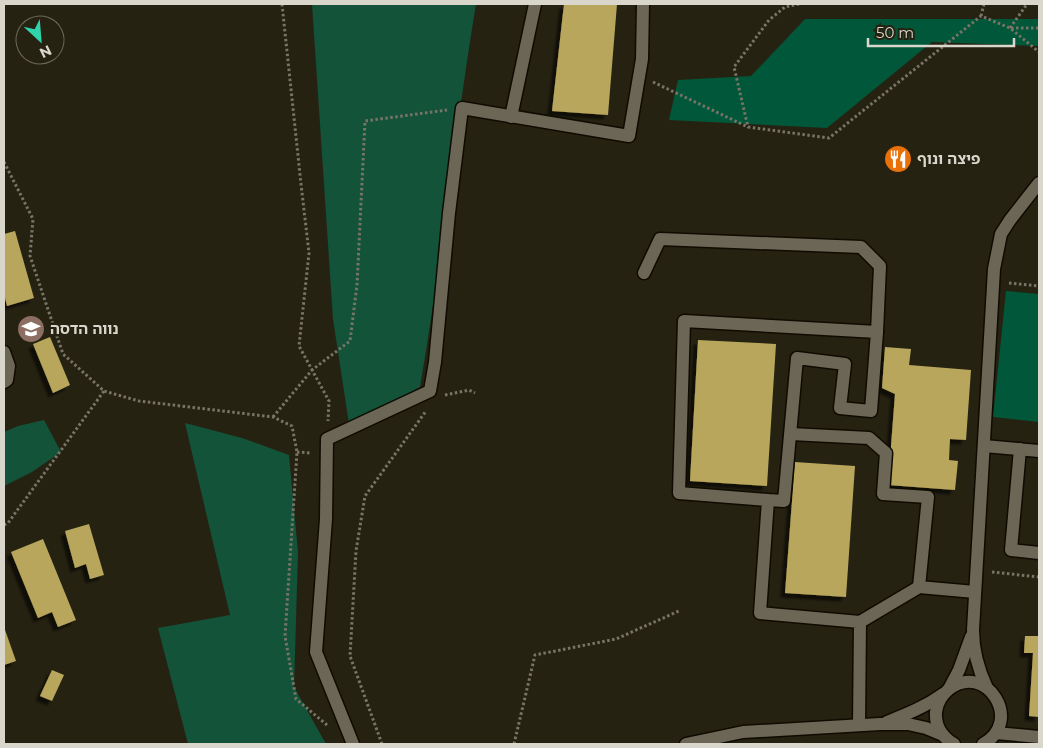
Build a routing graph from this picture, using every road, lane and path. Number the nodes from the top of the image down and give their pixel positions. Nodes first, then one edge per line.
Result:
1 (282, 4) edge
2 (535, 4) edge
3 (643, 4) edge
4 (799, 4) edge
5 (984, 4) edge
6 (1028, 4) edge
7 (982, 16) junction
8 (1010, 28) junction
9 (1039, 28) edge
10 (1039, 52) edge
11 (639, 76) junction
12 (462, 108) junction
13 (511, 117) junction
14 (748, 127) junction
15 (4, 162) edge
16 (1039, 183) edge
17 (644, 273) dead end
18 (993, 282) junction
19 (1039, 286) edge
20 (876, 332) junction
21 (4, 352) edge
22 (312, 370) junction
23 (4, 382) edge
24 (104, 391) junction
25 (475, 393) dead end
26 (437, 396) dead end
27 (432, 404) dead end
28 (273, 417) junction
29 (790, 434) junction
30 (327, 439) junction
31 (984, 446) junction
32 (1020, 449) junction
33 (1039, 451) edge
34 (768, 500) junction
35 (4, 525) edge
36 (1039, 553) edge
37 (976, 571) junction
38 (1039, 577) edge
39 (919, 587) junction
40 (975, 592) junction
41 (679, 610) dead end
42 (860, 622) junction
43 (973, 630) junction
44 (987, 688) junction
45 (947, 691) junction
46 (880, 724) junction
47 (859, 725) junction
48 (330, 727) dead end
49 (996, 733) junction
50 (1039, 737) edge
51 (949, 741) edge
52 (353, 744) edge
53 (382, 744) edge
54 (514, 744) edge
55 (686, 744) edge
56 (984, 744) edge

1 - 22 path
2 - 13 street
3 - 11 street
4 - 14 path
5 - 7 path
6 - 8 path
7 - 8 path
7 - 14 path
8 - 9 path
8 - 10 path
11 - 13 street
11 - 14 path
12 - 13 street
12 - 22 path
12 - 30 street
15 - 24 path
16 - 18 street
17 - 20 street
18 - 19 path
18 - 31 street
20 - 29 street
20 - 34 street
21 - 23 street
22 - 28 path
22 - 30 path
24 - 28 path
24 - 35 path
25 - 26 path
27 - 53 path
28 - 48 path
29 - 34 street
29 - 39 street
30 - 52 street
31 - 32 street
31 - 37 street
32 - 33 street
32 - 36 street
34 - 42 street
37 - 38 path
37 - 40 street
39 - 40 street
39 - 42 street
40 - 43 street
41 - 54 path
42 - 47 street
43 - 44 street
43 - 45 street
44 - 45 street
44 - 49 street
45 - 46 street
45 - 51 street
46 - 47 street
46 - 51 street
47 - 55 street
49 - 50 street
49 - 56 street

